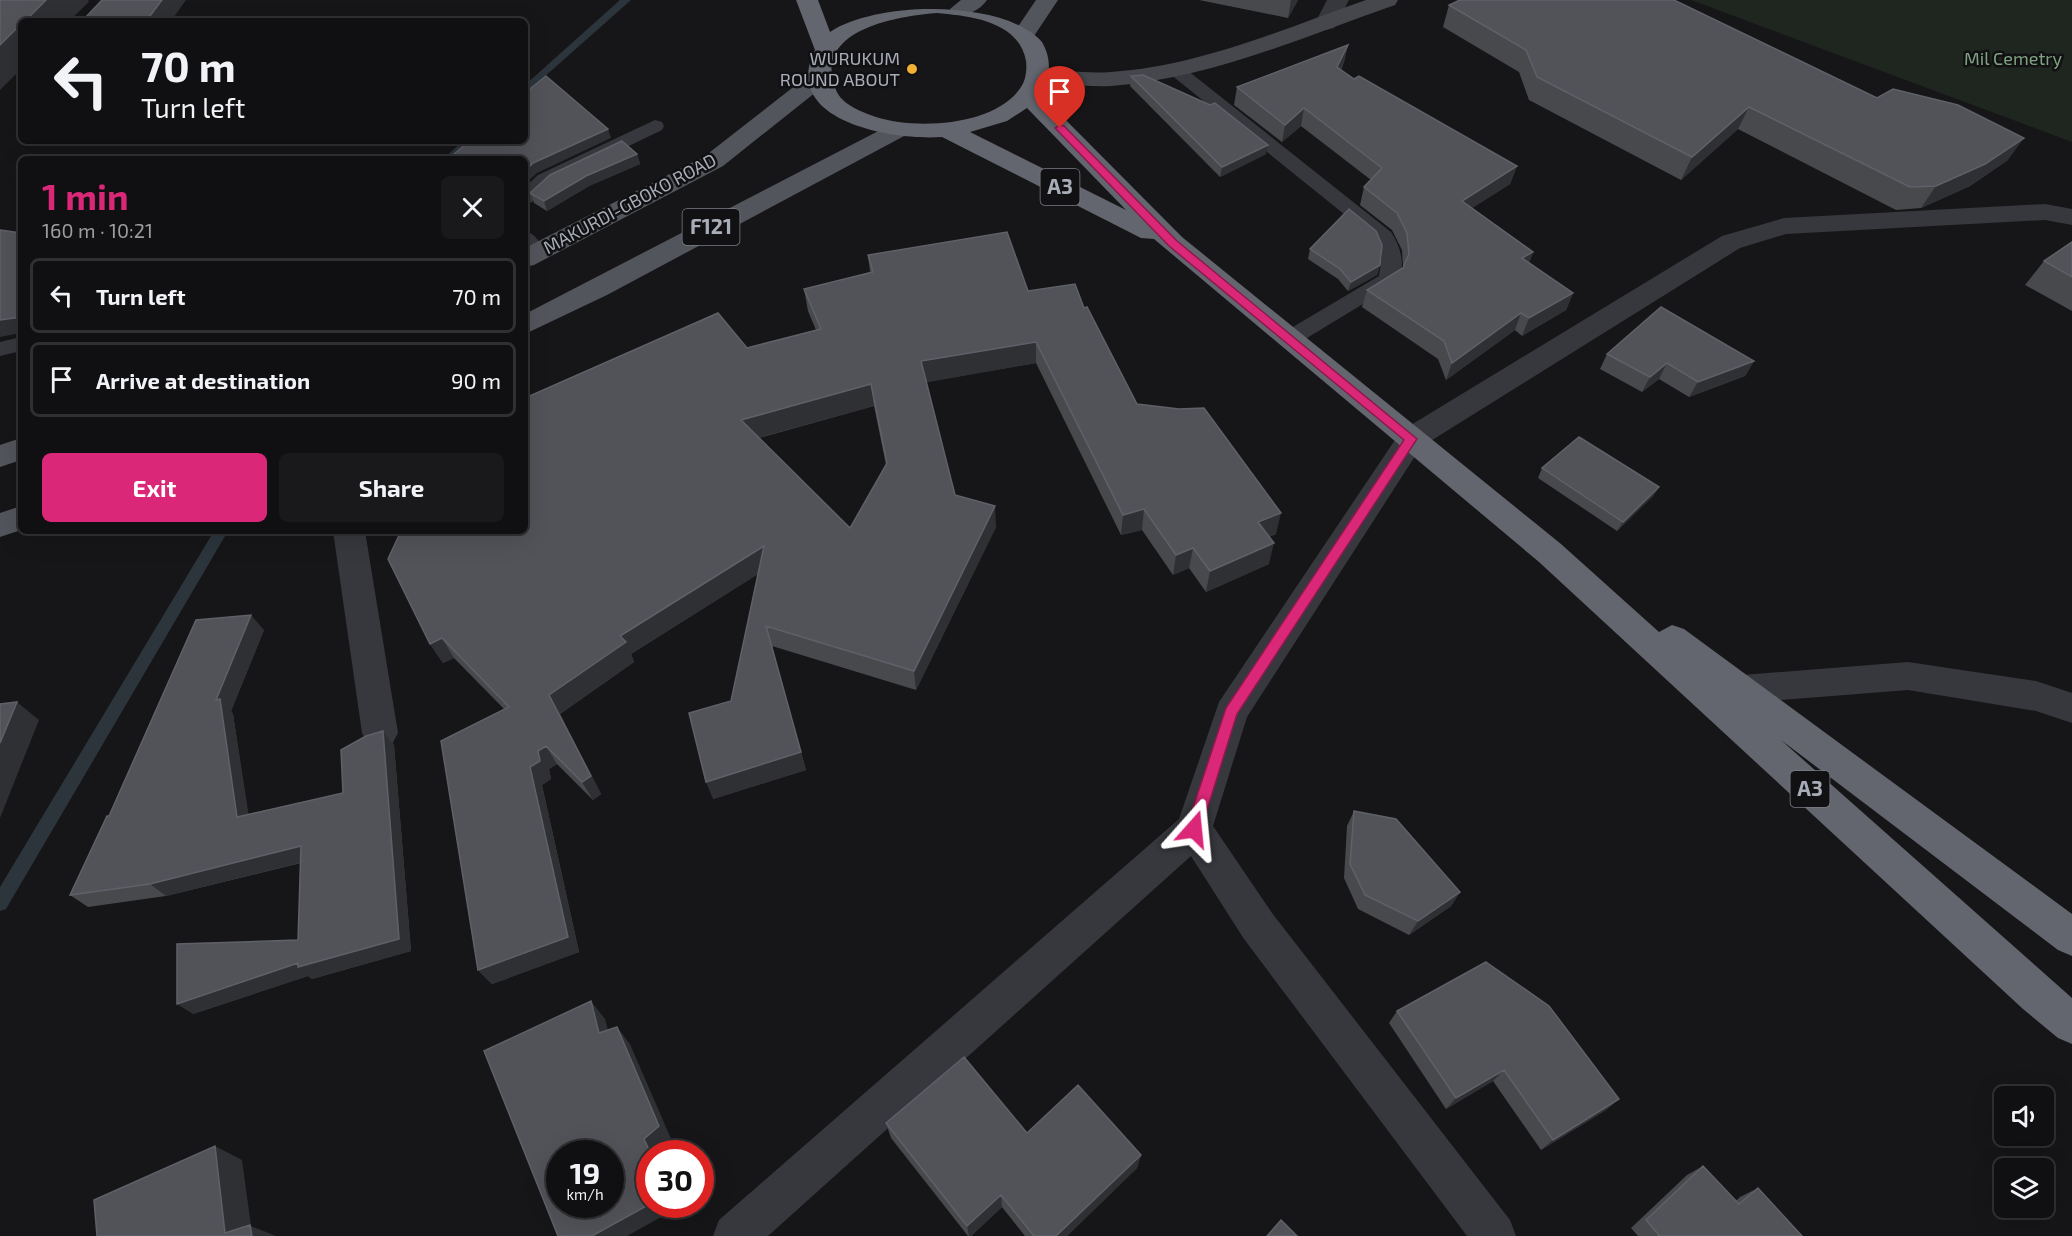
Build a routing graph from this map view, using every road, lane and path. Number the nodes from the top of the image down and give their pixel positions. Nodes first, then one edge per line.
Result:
1 (807, 0) edge
2 (1047, 0) edge
3 (1338, 0) edge
4 (1387, 0) edge
5 (904, 4) edge
6 (968, 4) edge
7 (1326, 23) junction
8 (1024, 34) junction
9 (826, 49) junction
10 (1176, 70) junction
11 (818, 79) junction
12 (1033, 85) junction
13 (655, 126) dead end
14 (898, 130) junction
15 (947, 130) junction
16 (528, 195) edge
17 (2072, 217) edge
18 (1173, 243) junction
19 (529, 250) edge
20 (528, 324) edge
21 (1288, 339) junction
22 (18, 345) edge
23 (0, 349) edge
24 (1411, 439) junction
25 (18, 450) edge
26 (0, 456) edge
27 (18, 519) edge
28 (0, 525) edge
29 (349, 534) edge
30 (1550, 553) junction
31 (1742, 689) junction
32 (2072, 708) edge
33 (380, 733) edge
34 (1194, 829) junction
35 (2072, 937) edge
36 (2072, 1024) edge
37 (735, 1236) edge
38 (1494, 1236) edge

1 - 9 highway
2 - 8 main road
3 - 7 street
4 - 7 street
5 - 6 highway
5 - 9 highway
6 - 8 highway
7 - 10 street
8 - 12 highway
9 - 11 highway
10 - 12 street
10 - 21 lane
11 - 14 highway, A3
11 - 19 main road, MAKURDI-GBOKO ROAD / F121
12 - 15 highway, A3
12 - 18 highway, A3
13 - 16 lane
14 - 15 highway, A3
14 - 20 main road, F121
15 - 18 highway, A3
17 - 24 street
18 - 21 highway, A3
21 - 24 highway, A3
22 - 23 lane
24 - 30 highway, A3
24 - 34 street
25 - 26 main road
27 - 28 main road
29 - 33 street
30 - 31 highway, A3
30 - 36 highway, A3
31 - 32 street
31 - 35 highway, A3
34 - 37 street
34 - 38 street

